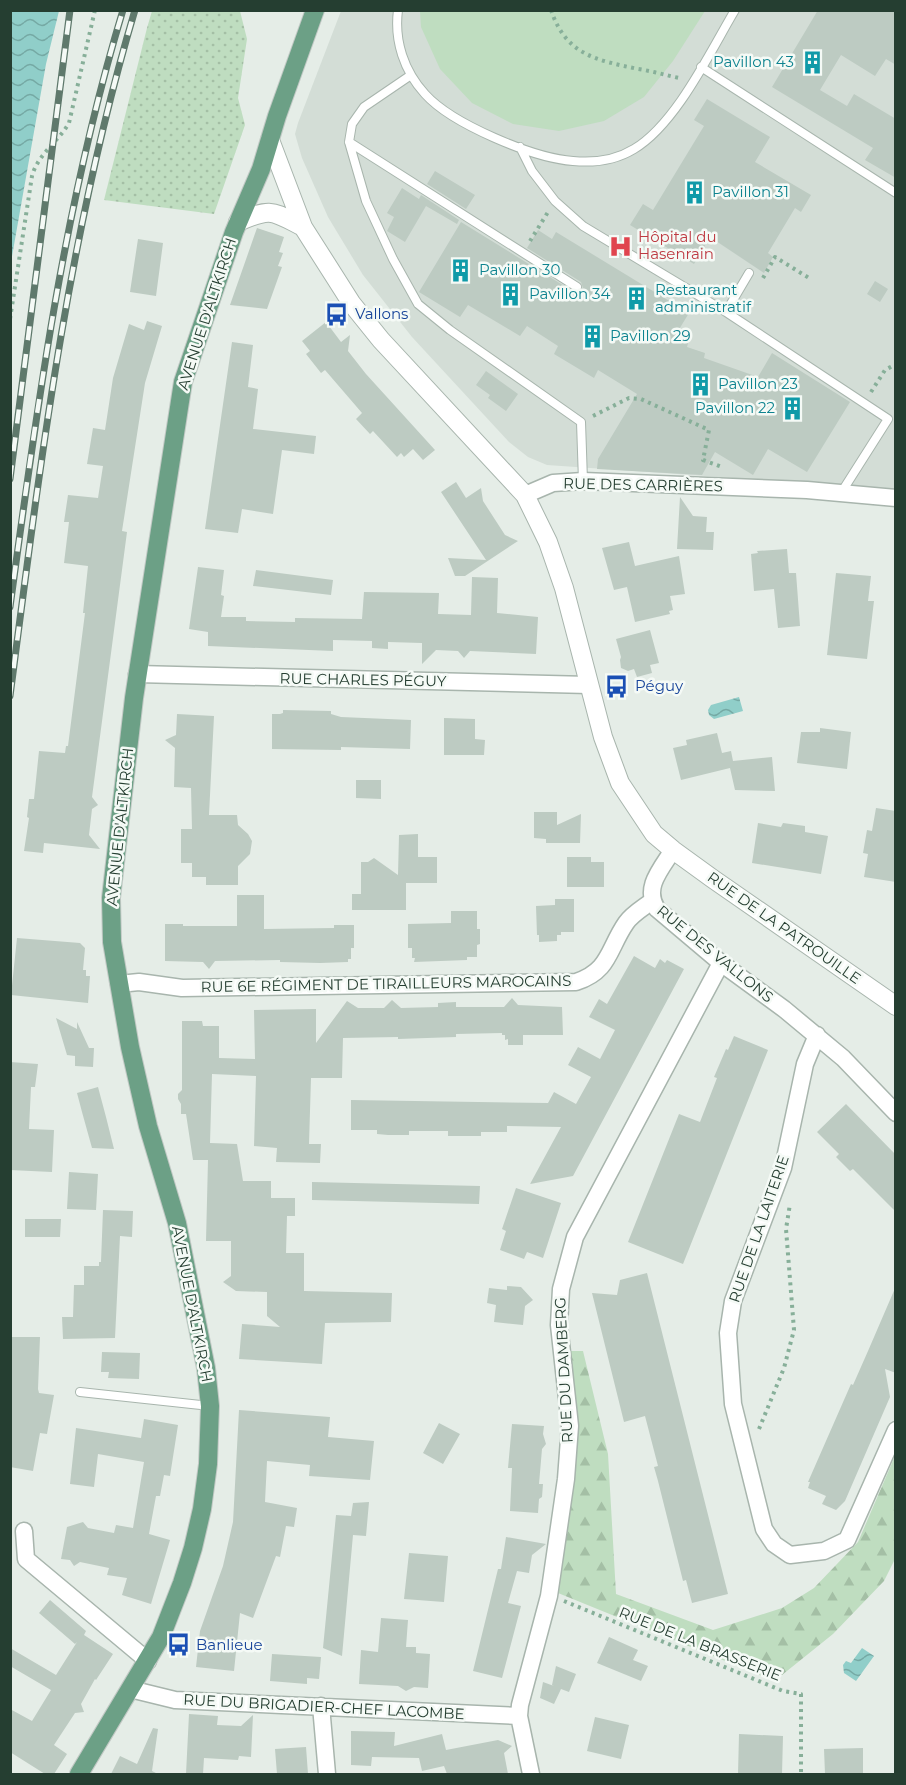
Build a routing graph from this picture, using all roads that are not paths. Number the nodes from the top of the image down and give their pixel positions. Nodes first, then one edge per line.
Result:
1 (315, 10) edge
2 (398, 10) edge
3 (735, 10) edge
4 (701, 67) junction
5 (411, 75) junction
6 (270, 140) junction
7 (349, 142) junction
8 (520, 147) junction
9 (261, 169) junction
10 (287, 187) junction
11 (896, 193) edge
12 (238, 222) junction
13 (303, 227) junction
14 (749, 273) dead end
15 (577, 287) dead end
16 (726, 312) junction
17 (583, 481) junction
18 (841, 493) junction
19 (525, 495) junction
20 (896, 498) edge
21 (137, 674) junction
22 (589, 685) junction
23 (673, 850) junction
24 (652, 901) junction
25 (721, 963) junction
26 (119, 984) junction
27 (896, 1006) edge
28 (817, 1035) junction
29 (896, 1113) edge
30 (80, 1392) dead end
31 (210, 1406) junction
32 (896, 1430) edge
33 (24, 1531) dead end
34 (148, 1661) junction
35 (130, 1689) junction
36 (321, 1706) junction
37 (519, 1716) junction
38 (79, 1774) edge
39 (327, 1774) edge
40 (531, 1774) edge

1 - 6 main road, AVENUE D'ALTKIRCH
2 - 5 lane
3 - 4 lane
4 - 8 lane
4 - 11 lane
5 - 7 lane
5 - 8 lane
6 - 9 main road, AVENUE D'ALTKIRCH
6 - 10 street
7 - 15 lane
7 - 17 lane
8 - 16 lane
9 - 10 street
9 - 12 main road, AVENUE D'ALTKIRCH
10 - 13 street
12 - 13 street
12 - 21 main road, AVENUE D'ALTKIRCH
13 - 19 street
14 - 16 lane
16 - 18 lane
17 - 18 street, RUE DES CARRIÈRES
17 - 19 street, RUE DES CARRIÈRES
18 - 20 street, RUE DES CARRIÈRES
19 - 22 street
21 - 22 street, RUE CHARLES PÉGUY
21 - 26 main road, AVENUE D'ALTKIRCH
22 - 23 street
23 - 24 street, RUE DES VALLONS
23 - 27 street, RUE DE LA PATROUILLE
24 - 25 street, RUE DES VALLONS
24 - 26 street, RUE 6E RÉGIMENT DE TIRAILLEURS MAROCAINS
25 - 28 street, RUE DES VALLONS
25 - 37 street, RUE DU DAMBERG
26 - 31 main road, AVENUE D'ALTKIRCH
28 - 29 street, RUE DES VALLONS
28 - 32 street, RUE DE LA LAITERIE
30 - 31 lane
31 - 34 main road, AVENUE D'ALTKIRCH
33 - 34 street
34 - 35 main road, AVENUE D'ALTKIRCH
35 - 36 street, RUE DU BRIGADIER-CHEF LACOMBE
35 - 38 main road, AVENUE D'ALTKIRCH
36 - 37 street, RUE DU BRIGADIER-CHEF LACOMBE
36 - 39 street
37 - 40 street, RUE DU DAMBERG

